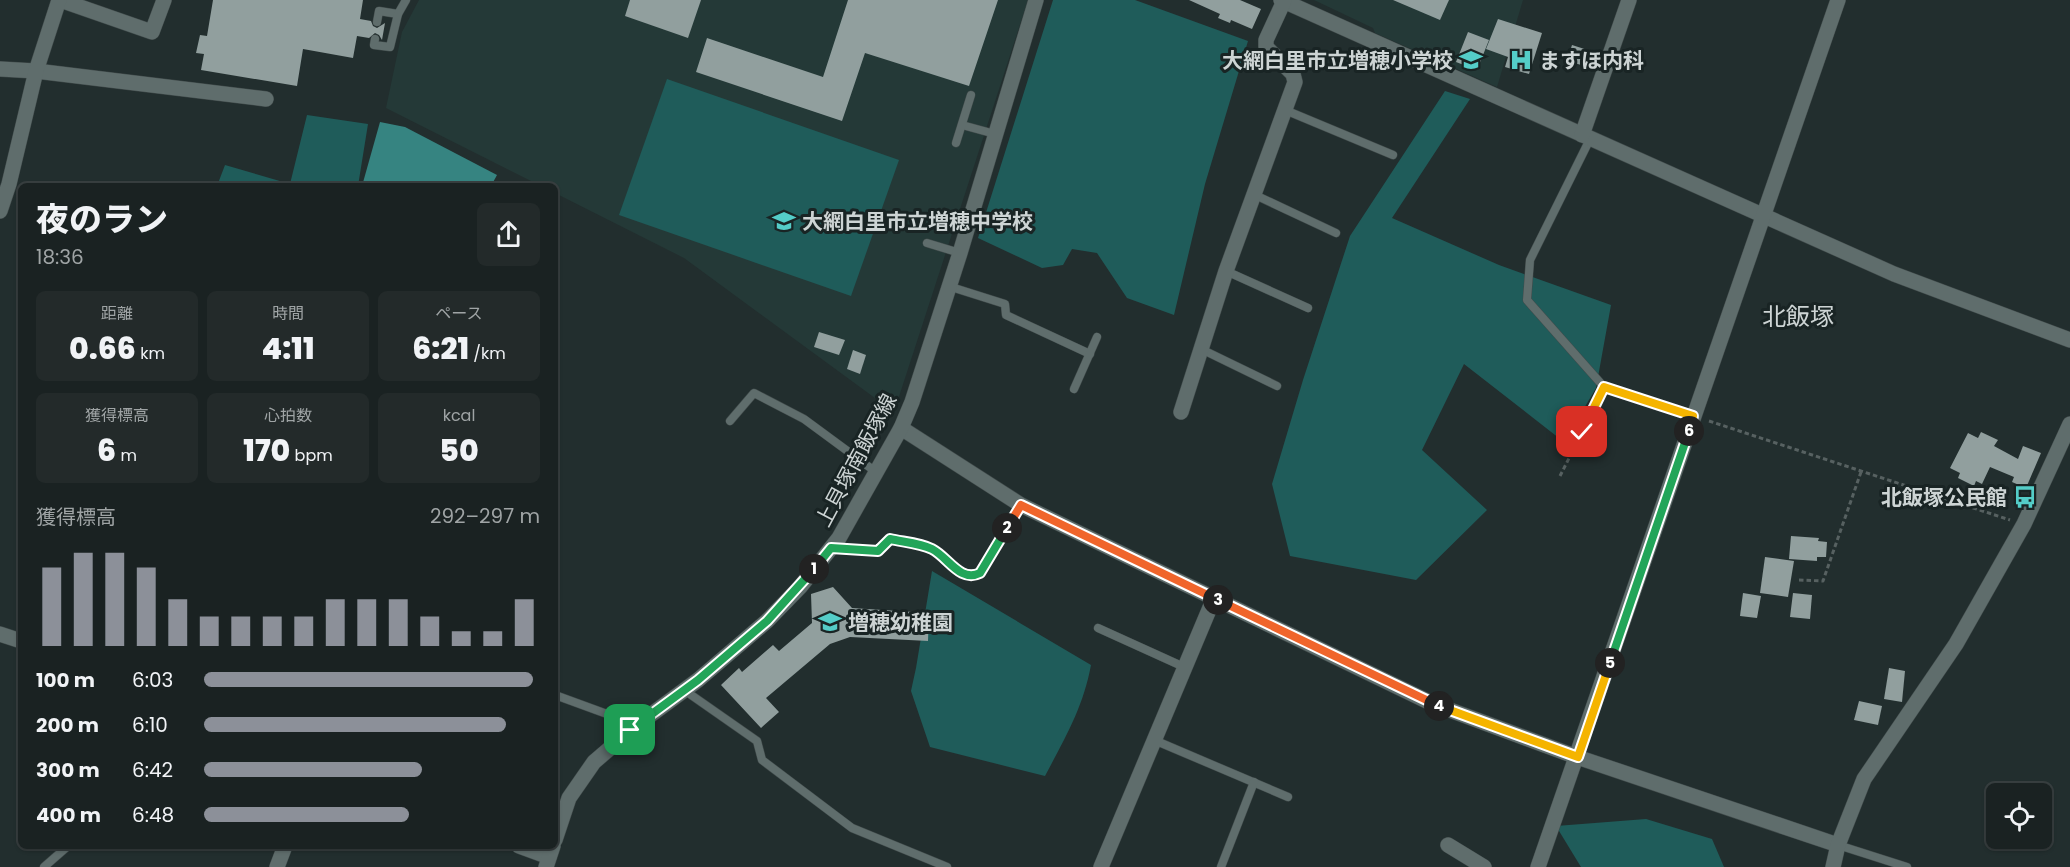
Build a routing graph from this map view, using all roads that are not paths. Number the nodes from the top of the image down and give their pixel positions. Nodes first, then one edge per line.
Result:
1 (60, 0) edge
2 (165, 0) edge
3 (406, 0) edge
4 (1036, 0) edge
5 (1629, 0) edge
6 (1838, 0) edge
7 (1282, 1) edge
8 (398, 14) junction
9 (377, 22) dead end
10 (375, 39) dead end
11 (0, 69) edge
12 (36, 71) junction
13 (970, 95) dead end
14 (266, 99) dead end
15 (1285, 110) junction
16 (962, 125) junction
17 (995, 134) junction
18 (1586, 137) junction
19 (957, 143) dead end
20 (1393, 155) dead end
21 (1253, 194) junction
22 (0, 211) edge
23 (1763, 217) junction
24 (1336, 233) dead end
25 (927, 243) dead end
26 (960, 253) junction
27 (1226, 271) junction
28 (948, 286) junction
29 (1308, 308) dead end
30 (1097, 337) dead end
31 (2070, 340) edge
32 (1201, 349) junction
33 (1090, 354) junction
34 (1277, 386) dead end
35 (1604, 387) road end
36 (1074, 389) dead end
37 (1181, 412) dead end
38 (730, 421) dead end
39 (2070, 424) edge
40 (901, 428) junction
41 (876, 472) junction
42 (1021, 505) junction
43 (831, 548) junction
44 (1214, 598) junction
45 (1098, 628) dead end
46 (0, 634) edge
47 (18, 640) edge
48 (1184, 667) junction
49 (684, 690) junction
50 (558, 696) edge
51 (637, 724) junction
52 (1154, 740) junction
53 (1578, 757) junction
54 (1254, 782) junction
55 (1288, 796) dead end
56 (558, 831) edge
57 (1448, 845) dead end
58 (1838, 845) junction
59 (65, 849) edge
60 (284, 849) edge
61 (528, 849) edge
62 (549, 856) edge
63 (44, 867) edge
64 (277, 867) edge
65 (947, 867) edge
66 (1101, 867) edge
67 (1221, 867) edge
68 (1484, 867) edge
69 (1538, 867) edge
70 (1833, 867) edge
71 (1907, 867) edge

1 - 2 street
1 - 12 street
3 - 8 lane
4 - 17 street, 上貝塚南飯塚線
5 - 18 street
6 - 23 street
7 - 15 street
7 - 18 street
8 - 9 lane
8 - 10 lane
11 - 12 street
12 - 14 street
12 - 22 street
13 - 16 lane
15 - 20 lane
15 - 21 street
16 - 17 lane
16 - 19 lane
17 - 26 street, 上貝塚南飯塚線
18 - 23 street
18 - 35 lane
21 - 24 lane
21 - 27 street
23 - 31 street
23 - 53 street
25 - 26 lane
26 - 28 street, 上貝塚南飯塚線
27 - 29 lane
27 - 32 street
28 - 33 lane
28 - 40 street, 上貝塚南飯塚線
30 - 33 lane
32 - 34 lane
32 - 37 street
33 - 36 lane
38 - 41 lane
39 - 58 street
40 - 41 street, 上貝塚南飯塚線
40 - 42 street
41 - 43 street, 上貝塚南飯塚線
42 - 43 lane
42 - 44 street
43 - 49 street, 上貝塚南飯塚線
44 - 48 street
44 - 53 street
45 - 48 lane
46 - 47 street
48 - 52 street
49 - 51 street, 上貝塚南飯塚線
49 - 65 lane
50 - 51 lane
51 - 56 street, 上貝塚南飯塚線
52 - 54 lane
52 - 66 street
53 - 58 street
53 - 69 street
54 - 55 lane
54 - 67 lane
57 - 68 street
58 - 70 street
58 - 71 lane
59 - 63 lane
60 - 64 street
61 - 62 street

